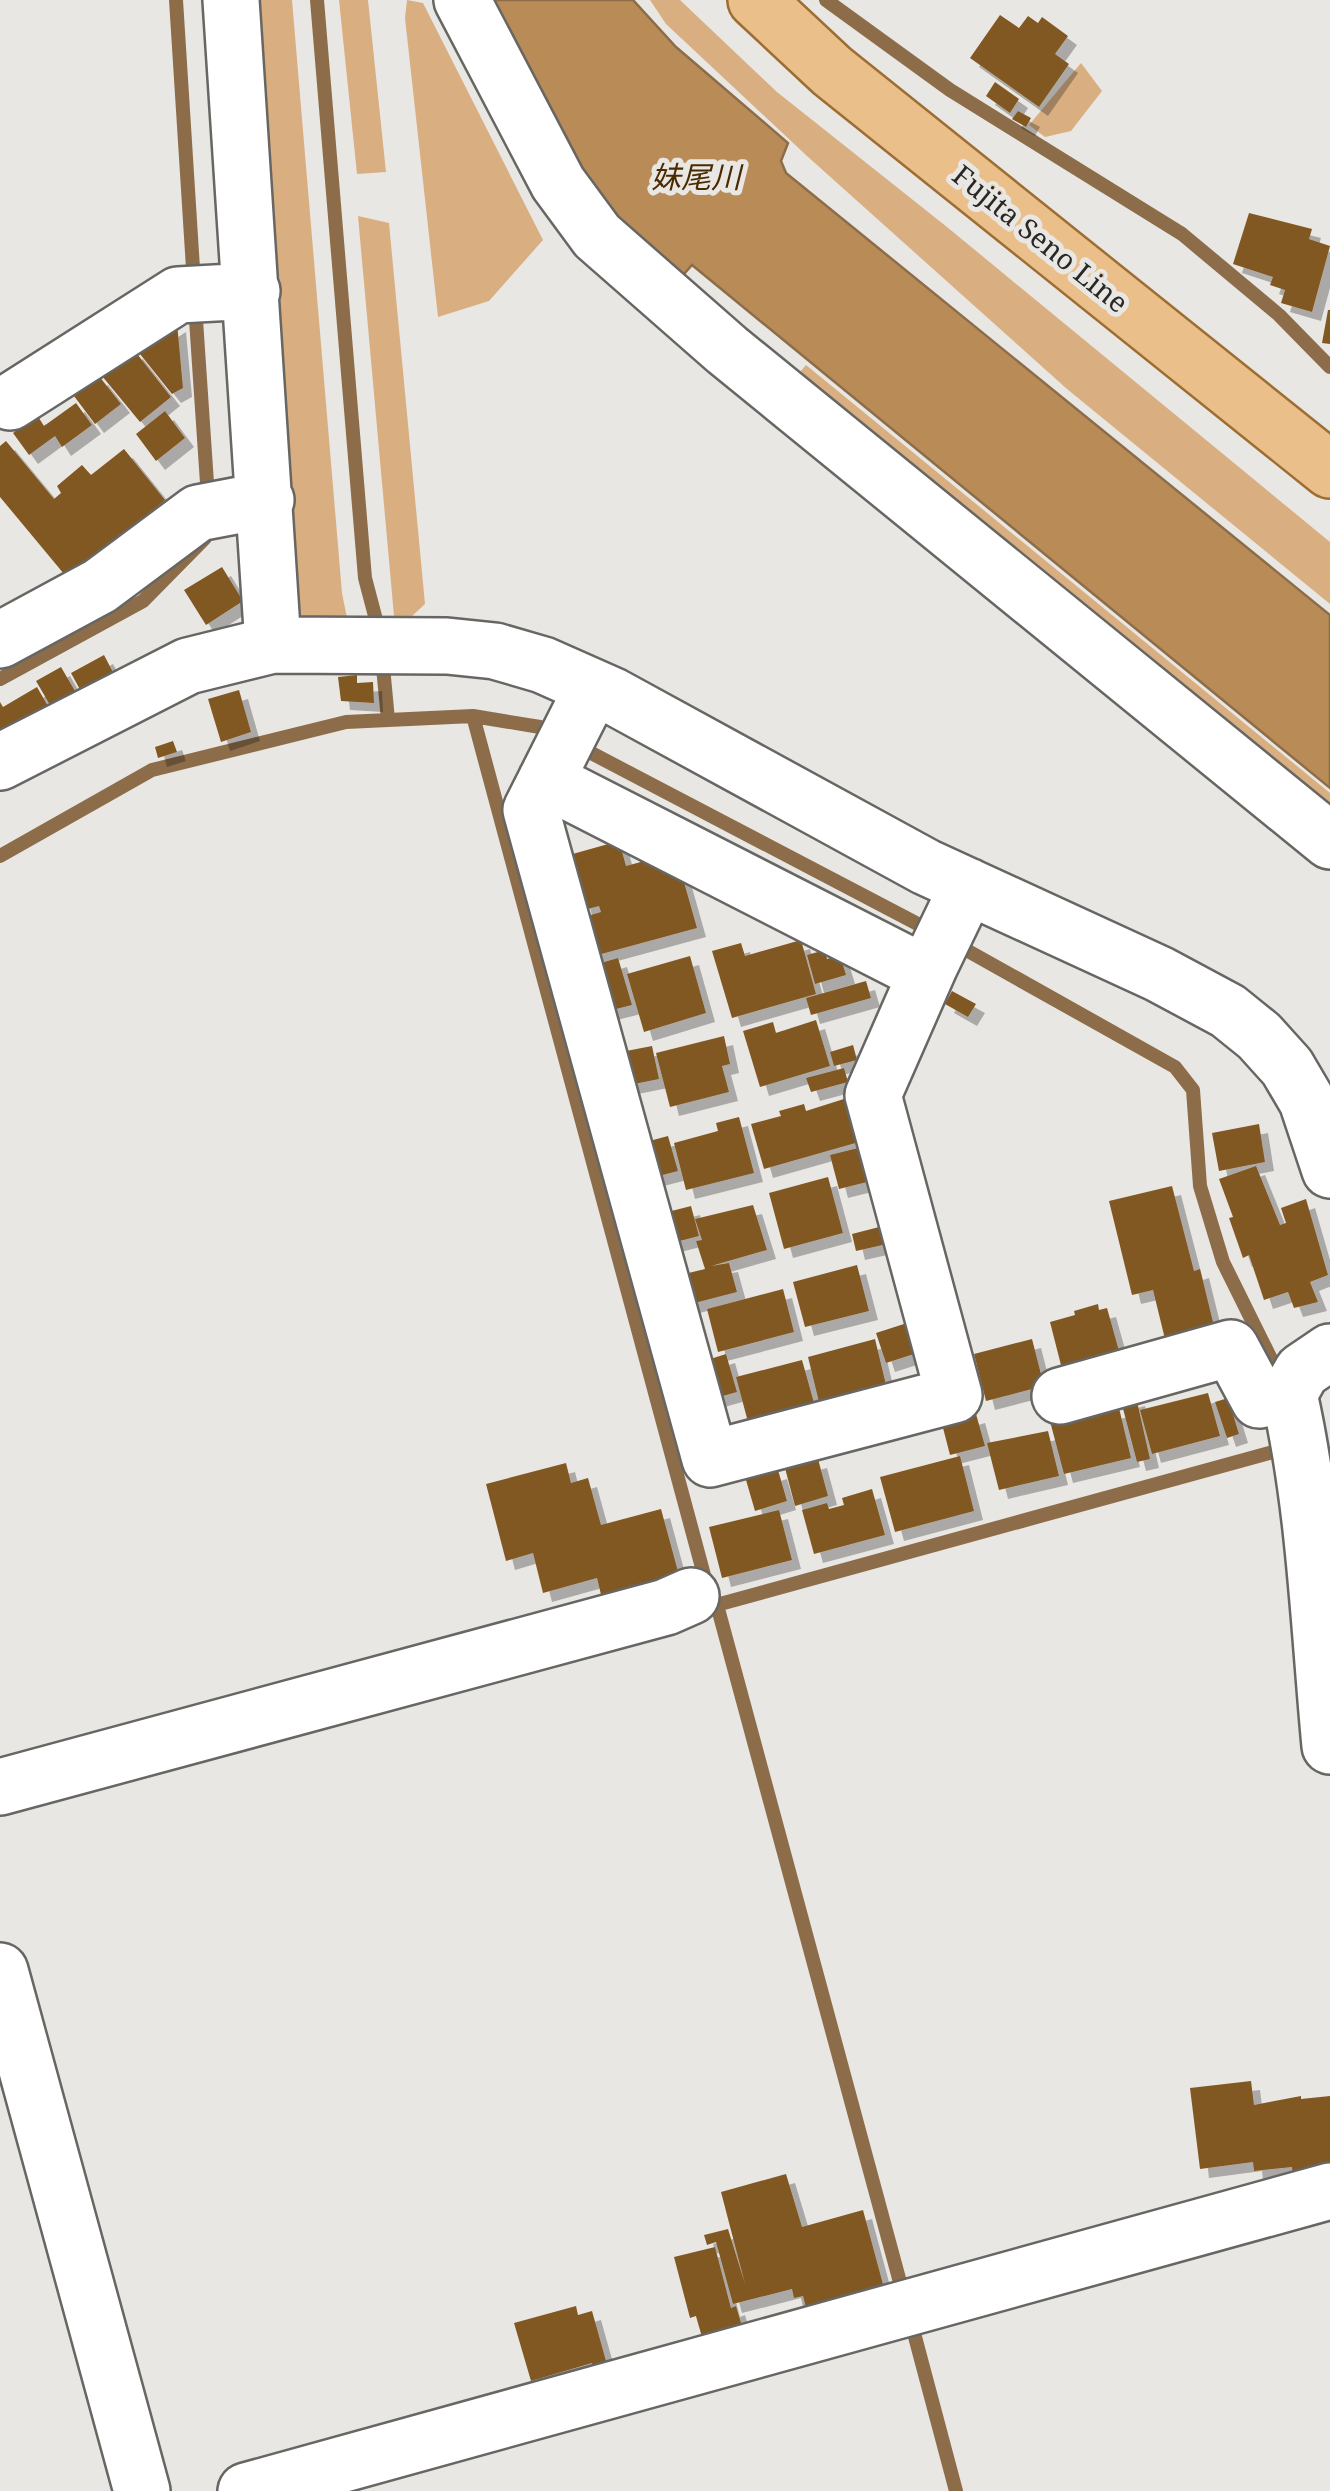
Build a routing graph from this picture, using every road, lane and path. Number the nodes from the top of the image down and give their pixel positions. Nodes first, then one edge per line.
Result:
1 (232, 0) edge
2 (462, 0) edge
3 (756, 0) edge
4 (214, 293) junction
5 (10, 402) dead end
6 (1330, 470) edge
7 (229, 507) junction
8 (0, 640) edge
9 (273, 645) junction
10 (585, 703) junction
11 (0, 762) edge
12 (549, 774) junction
13 (1330, 841) edge
14 (944, 936) junction
15 (1330, 1170) edge
16 (1330, 1352) edge
17 (1288, 1394) junction
18 (1060, 1396) dead end
19 (691, 1596) dead end
20 (1330, 1746) edge
21 (0, 1787) edge
22 (0, 1971) edge
23 (1330, 2192) edge
24 (142, 2491) edge
25 (246, 2491) edge

1 - 4 street
2 - 13 street
3 - 6 main road, Fujita Seno Line
4 - 5 street
4 - 7 street
7 - 8 street
7 - 9 street
9 - 10 street
9 - 11 street
10 - 12 street
10 - 14 street
12 - 14 street
12 - 14 street
14 - 15 street
16 - 17 street
17 - 18 street
17 - 20 street
19 - 21 street
22 - 24 street
23 - 25 street

